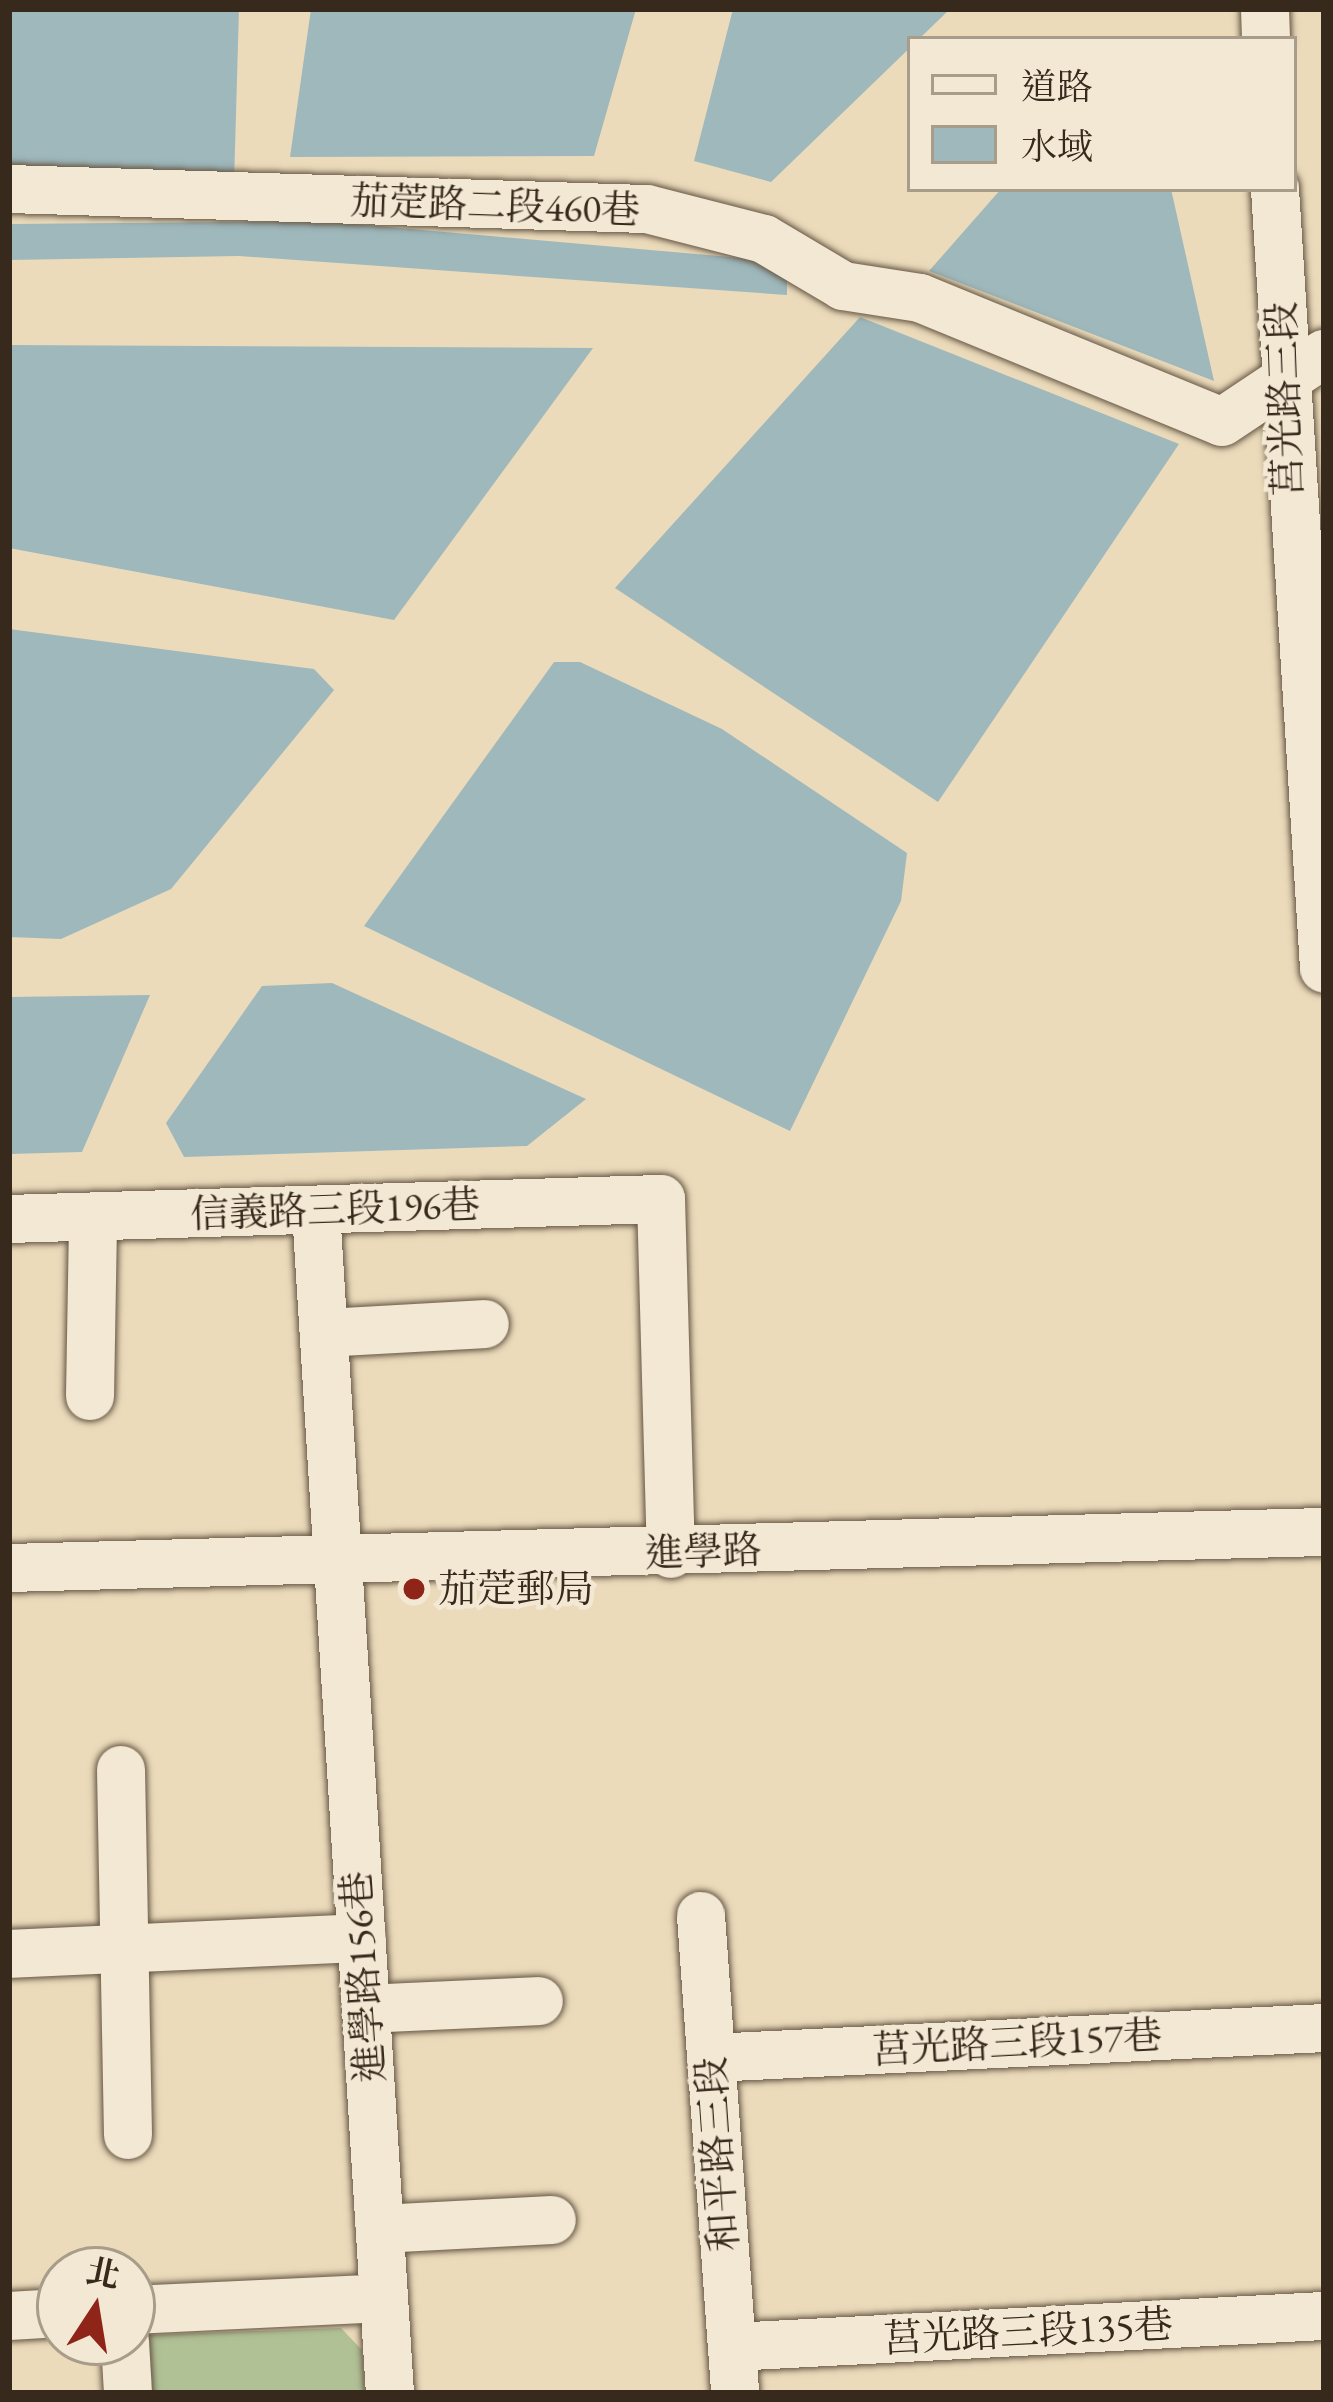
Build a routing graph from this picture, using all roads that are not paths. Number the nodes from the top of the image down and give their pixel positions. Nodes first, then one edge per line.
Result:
1 (9, 189) edge
2 (1276, 192) edge
3 (1305, 366) edge
4 (1324, 968) edge
5 (316, 1211) junction
6 (93, 1217) junction
7 (9, 1220) edge
8 (485, 1324) dead end
9 (323, 1333) junction
10 (90, 1396) dead end
11 (1324, 1532) edge
12 (671, 1554) junction
13 (338, 1561) junction
14 (9, 1568) edge
15 (121, 1770) dead end
16 (701, 1916) dead end
17 (362, 1938) junction
18 (119, 1953) junction
19 (9, 1954) edge
20 (538, 2001) dead end
21 (366, 2009) junction
22 (1324, 2028) edge
23 (711, 2058) junction
24 (128, 2135) dead end
25 (552, 2220) dead end
26 (380, 2229) junction
27 (384, 2298) junction
28 (156, 2309) edge
29 (1324, 2316) edge
30 (734, 2370) edge
31 (390, 2393) edge

1 - 3 street, 茄萣路二段460巷
2 - 3 street, 莒光路三段
3 - 4 street, 莒光路三段
5 - 6 street, 信義路三段196巷
5 - 9 street, 進學路156巷
5 - 12 street, 信義路三段196巷
6 - 7 street, 信義路三段196巷
6 - 10 street
8 - 9 street
9 - 13 street, 進學路156巷
11 - 12 street, 進學路
12 - 13 street, 進學路
13 - 14 street, 進學路
13 - 17 street, 進學路156巷
15 - 18 street
16 - 23 street, 和平路三段
17 - 18 street
17 - 21 street, 進學路156巷
18 - 19 street
18 - 24 street
20 - 21 street
21 - 26 street, 進學路156巷
22 - 23 street, 莒光路三段157巷
23 - 30 street, 和平路三段
25 - 26 street
26 - 27 street, 進學路156巷
27 - 28 street
27 - 31 street, 進學路156巷
29 - 30 street, 莒光路三段135巷

